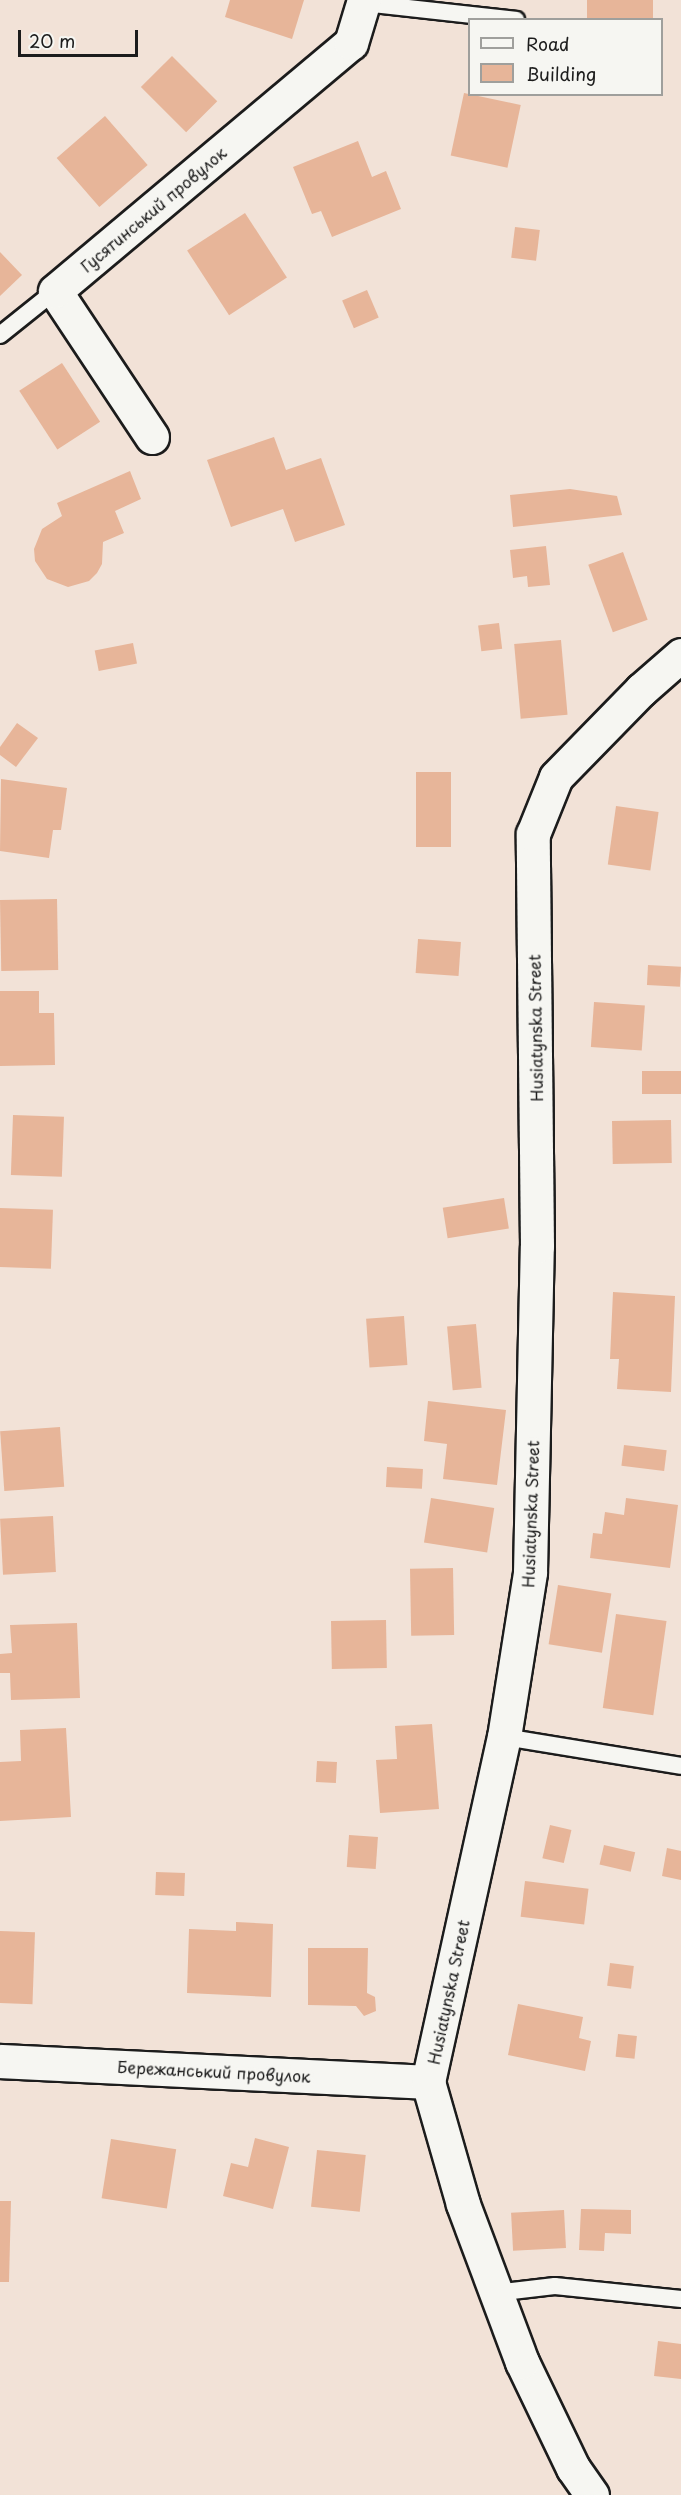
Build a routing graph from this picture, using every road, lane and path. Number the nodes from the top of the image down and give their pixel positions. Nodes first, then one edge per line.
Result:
1 (364, 2) edge
2 (499, 18) edge
3 (55, 291) junction
4 (0, 335) edge
5 (152, 436) dead end
6 (681, 655) edge
7 (504, 1737) junction
8 (681, 1766) edge
9 (0, 2061) edge
10 (428, 2082) junction
11 (495, 2293) junction
12 (681, 2299) edge
13 (591, 2495) edge

1 - 2 lane
1 - 3 street, Гусятинський провулок
3 - 4 lane
3 - 5 street
6 - 7 street, Husiatynska Street
7 - 8 lane
7 - 10 street, Husiatynska Street
9 - 10 street, Бережанський провулок
10 - 11 street, Husiatynska Street
11 - 12 lane
11 - 13 street, Husiatynska Street

